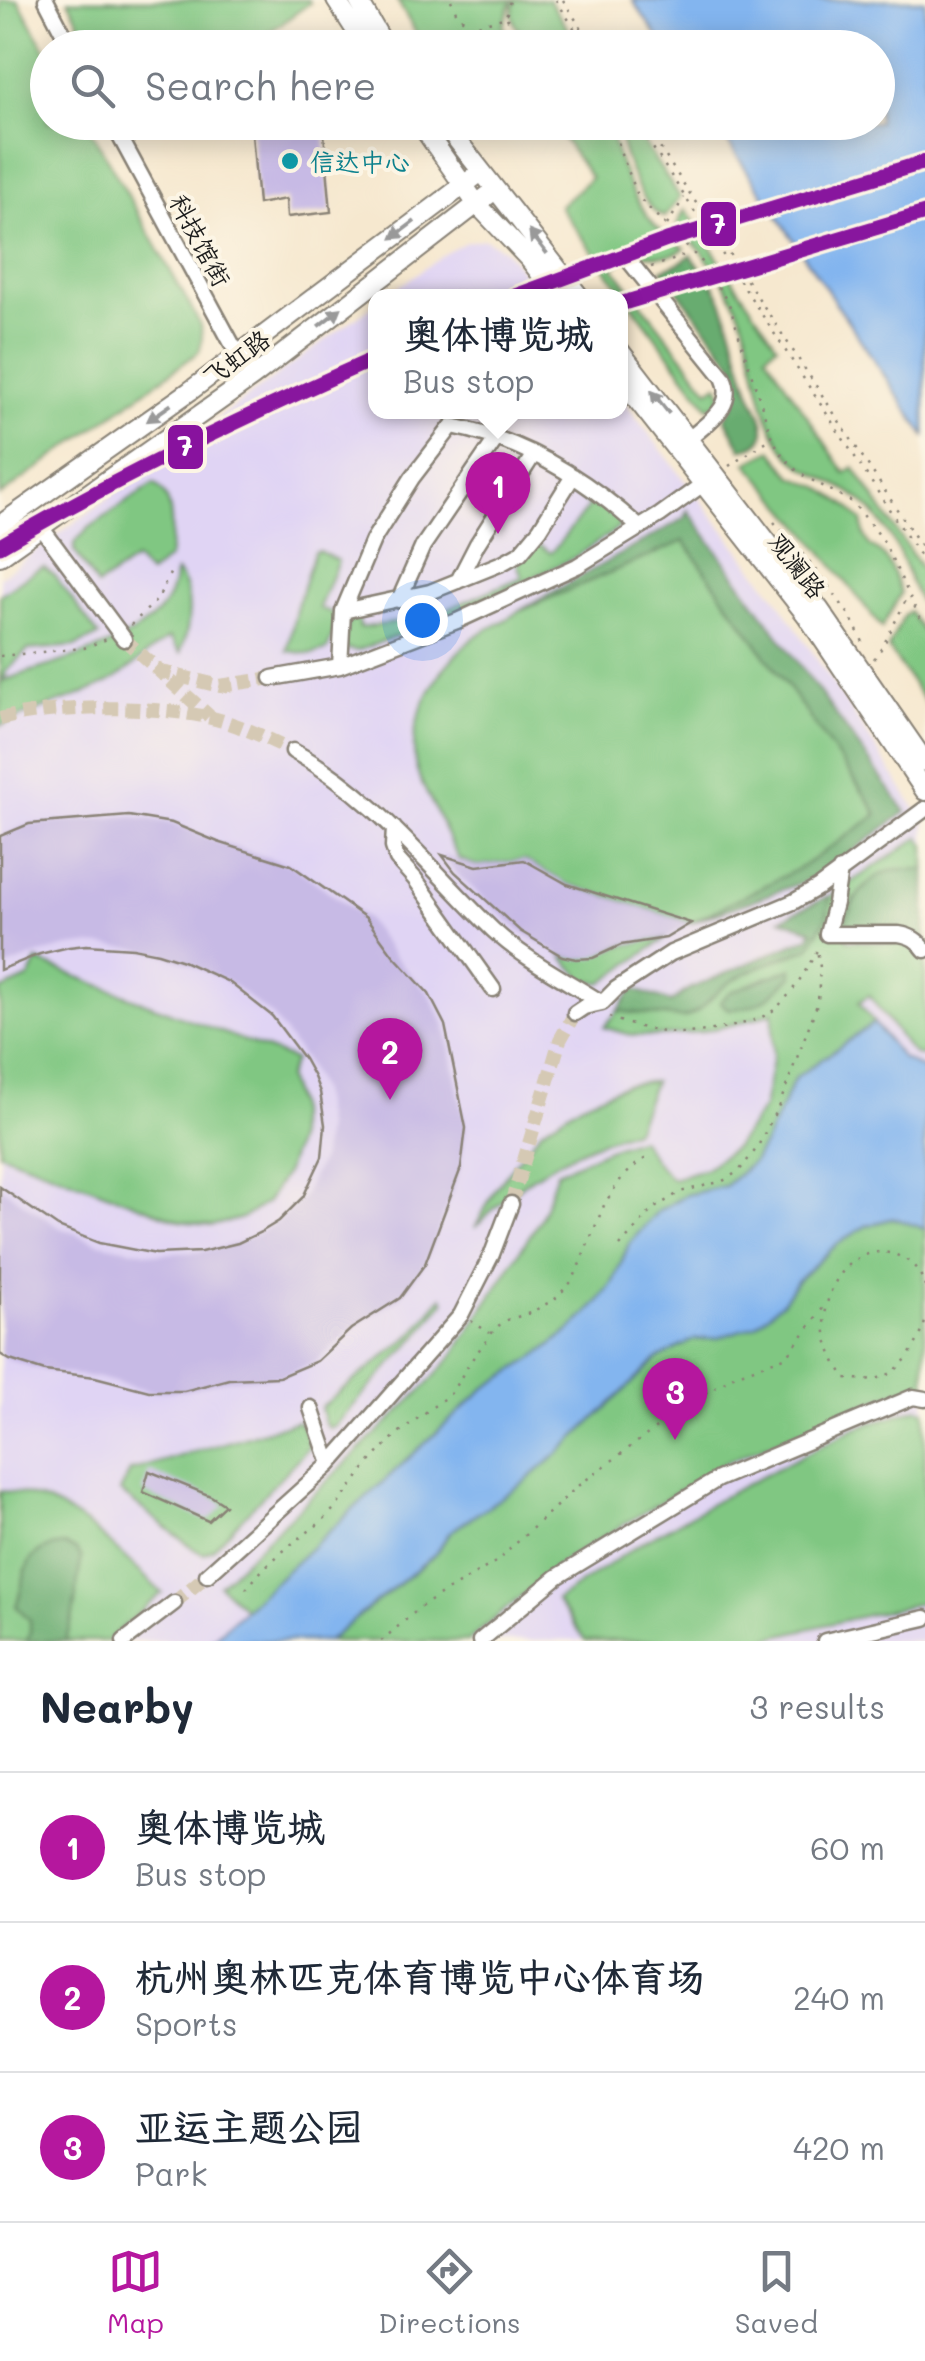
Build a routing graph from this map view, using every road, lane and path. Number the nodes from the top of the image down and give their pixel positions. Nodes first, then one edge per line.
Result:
1 (46, 0) edge
2 (336, 0) edge
3 (358, 0) edge
4 (451, 0) edge
5 (510, 0) edge
6 (556, 0) edge
7 (563, 0) edge
8 (506, 16) junction
9 (62, 30) edge
10 (355, 30) edge
11 (376, 30) edge
12 (513, 30) edge
13 (575, 30) edge
14 (582, 30) edge
15 (122, 140) edge
16 (432, 140) edge
17 (457, 140) edge
18 (618, 140) edge
19 (648, 140) edge
20 (655, 140) edge
21 (481, 172) junction
22 (464, 184) junction
23 (495, 190) junction
24 (685, 197) junction
25 (476, 202) junction
26 (666, 227) junction
27 (691, 250) junction
28 (630, 262) dead end
29 (650, 268) dead end
30 (553, 289) edge
31 (573, 289) edge
32 (238, 356) junction
33 (628, 361) edge
34 (254, 377) junction
35 (628, 388) edge
36 (772, 438) junction
37 (496, 439) junction
38 (689, 440) junction
39 (534, 454) junction
40 (729, 466) dead end
41 (572, 476) junction
42 (703, 484) junction
43 (0, 525) edge
44 (40, 527) junction
45 (640, 527) junction
46 (925, 552) edge
47 (0, 556) edge
48 (925, 564) edge
49 (173, 567) dead end
50 (458, 580) junction
51 (909, 594) junction
52 (399, 600) junction
53 (343, 612) junction
54 (925, 624) edge
55 (123, 636) junction
56 (0, 656) edge
57 (873, 660) dead end
58 (340, 666) junction
59 (272, 678) tunnel mouth
60 (293, 752) tunnel mouth
61 (925, 762) edge
62 (925, 790) edge
63 (925, 809) edge
64 (394, 828) junction
65 (840, 870) junction
66 (826, 934) junction
67 (817, 950) junction
68 (925, 950) edge
69 (492, 988) dead end
70 (602, 1002) junction
71 (579, 1010) joint
72 (651, 1155) dead end
73 (511, 1204) tunnel mouth
74 (620, 1246) dead end
75 (925, 1287) edge
76 (826, 1304) junction
77 (461, 1314) junction
78 (925, 1321) edge
79 (491, 1334) junction
80 (925, 1398) edge
81 (311, 1408) dead end
82 (330, 1464) junction
83 (207, 1575) tunnel mouth
84 (246, 1589) dead end
85 (174, 1603) tunnel mouth
86 (925, 1618) edge
87 (124, 1641) edge
88 (381, 1641) edge
89 (480, 1641) edge
90 (825, 1641) edge

1 - 9 street
2 - 10 main road
3 - 11 main road
4 - 8 path
5 - 8 path
6 - 13 path
7 - 14 path
8 - 12 path
15 - 32 street, 科技馆街
16 - 22 main road
17 - 21 main road
18 - 26 path
19 - 24 path
20 - 46 path
21 - 22 main road, 飞虹路
21 - 23 main road
22 - 25 main road
22 -> 32 main road, 飞虹路
23 - 25 main road, 飞虹路
31 -> 23 main road
24 - 26 path
24 - 48 path
25 - 30 main road
34 -> 25 main road, 飞虹路
26 - 27 path
27 - 29 path
27 - 36 path
28 - 38 street
32 - 34 street, 科技馆街
32 -> 43 main road, 飞虹路
38 -> 33 main road, 观澜路
34 - 44 main road, 飞虹路
35 - 42 main road, 观澜路
36 - 40 path
36 - 51 path
37 - 39 street
37 - 52 street
37 - 53 street
38 - 61 main road, 观澜路
39 - 41 street
39 - 50 street
41 - 45 street
41 - 50 street
42 - 45 street
42 - 62 main road, 观澜路
44 - 47 main road, 飞虹路
44 - 55 street
45 - 58 street
49 - 55 path
50 - 52 street
51 - 54 path
51 - 57 path
52 - 53 street
53 - 58 street
55 - 56 path
58 - 59 street
60 - 64 street
63 - 65 street
64 - 69 street
64 - 70 street
65 - 66 street
65 - 70 street
66 - 67 path
66 - 68 street
67 - 71 path
67 - 74 path
70 - 71 street
72 - 79 path
73 - 77 street
75 - 76 path
76 - 78 path
76 - 88 path
77 - 79 path
77 - 82 street
79 - 84 path
80 - 89 street
81 - 82 street
82 - 83 street
85 - 87 street
86 - 90 street

